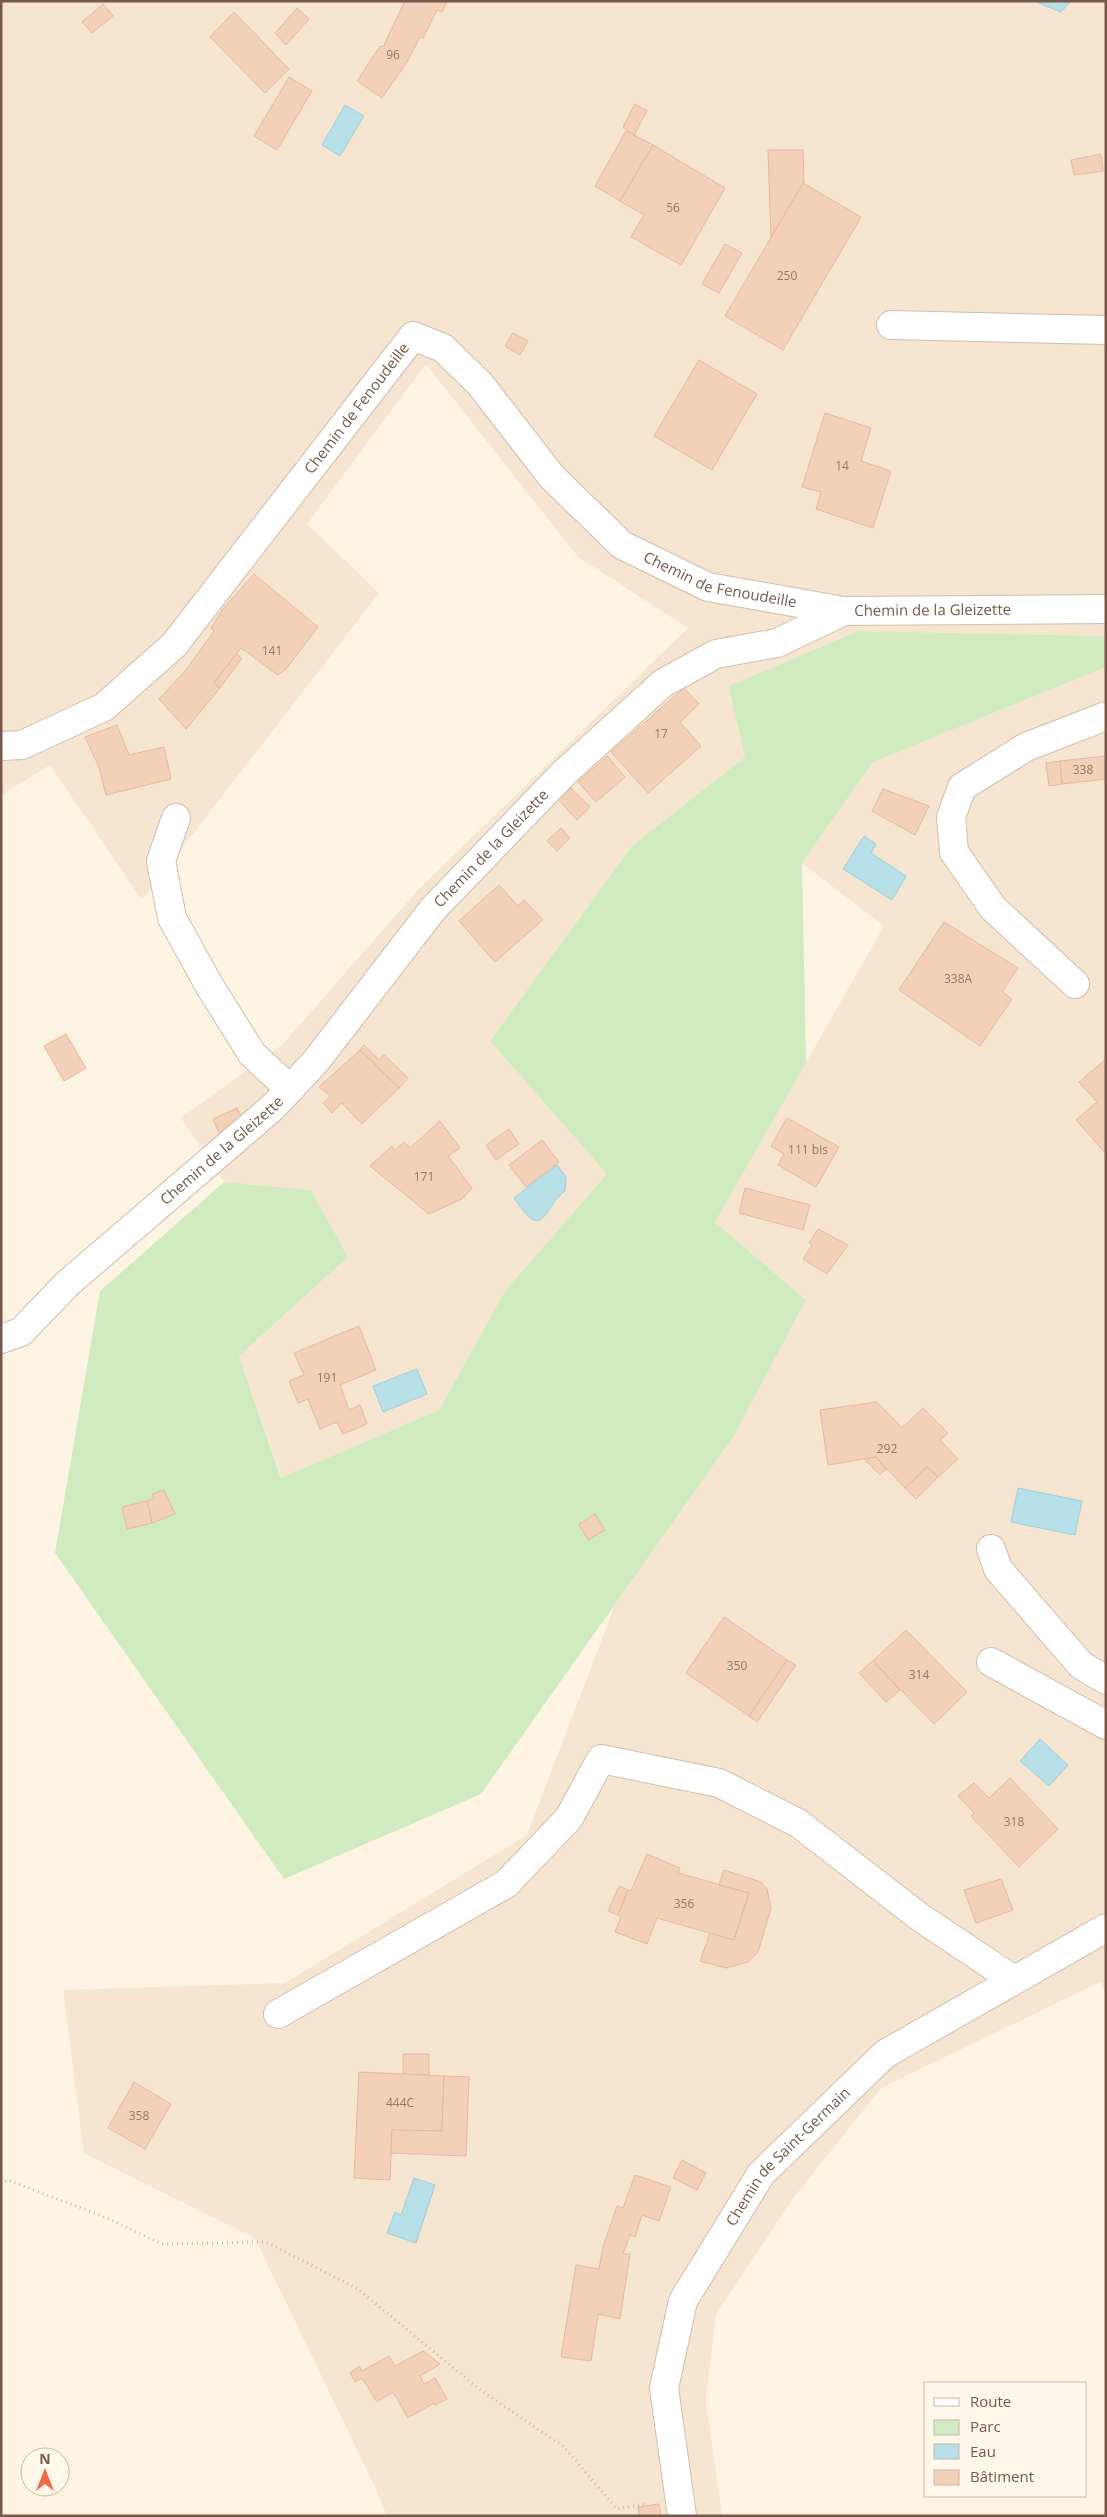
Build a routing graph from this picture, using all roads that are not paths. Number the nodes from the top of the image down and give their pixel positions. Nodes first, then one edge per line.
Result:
1 (891, 325) dead end
2 (1106, 330) edge
3 (1106, 609) edge
4 (844, 611) junction
5 (1106, 716) edge
6 (1, 746) edge
7 (176, 818) dead end
8 (1075, 984) dead end
9 (290, 1089) junction
10 (1, 1339) edge
11 (991, 1549) dead end
12 (991, 1662) dead end
13 (1106, 1680) edge
14 (1106, 1725) edge
15 (1106, 1928) edge
16 (1014, 1980) junction
17 (278, 2014) dead end
18 (681, 2507) edge

1 - 2 street
3 - 4 street, Chemin de la Gleizette
4 - 6 street, Chemin de Fenoudeille
4 - 9 street, Chemin de la Gleizette
5 - 8 street
7 - 9 street
9 - 10 street, Chemin de la Gleizette
11 - 13 street
12 - 14 street
15 - 16 street, Chemin de Saint-Germain
16 - 17 street
16 - 18 street, Chemin de Saint-Germain

